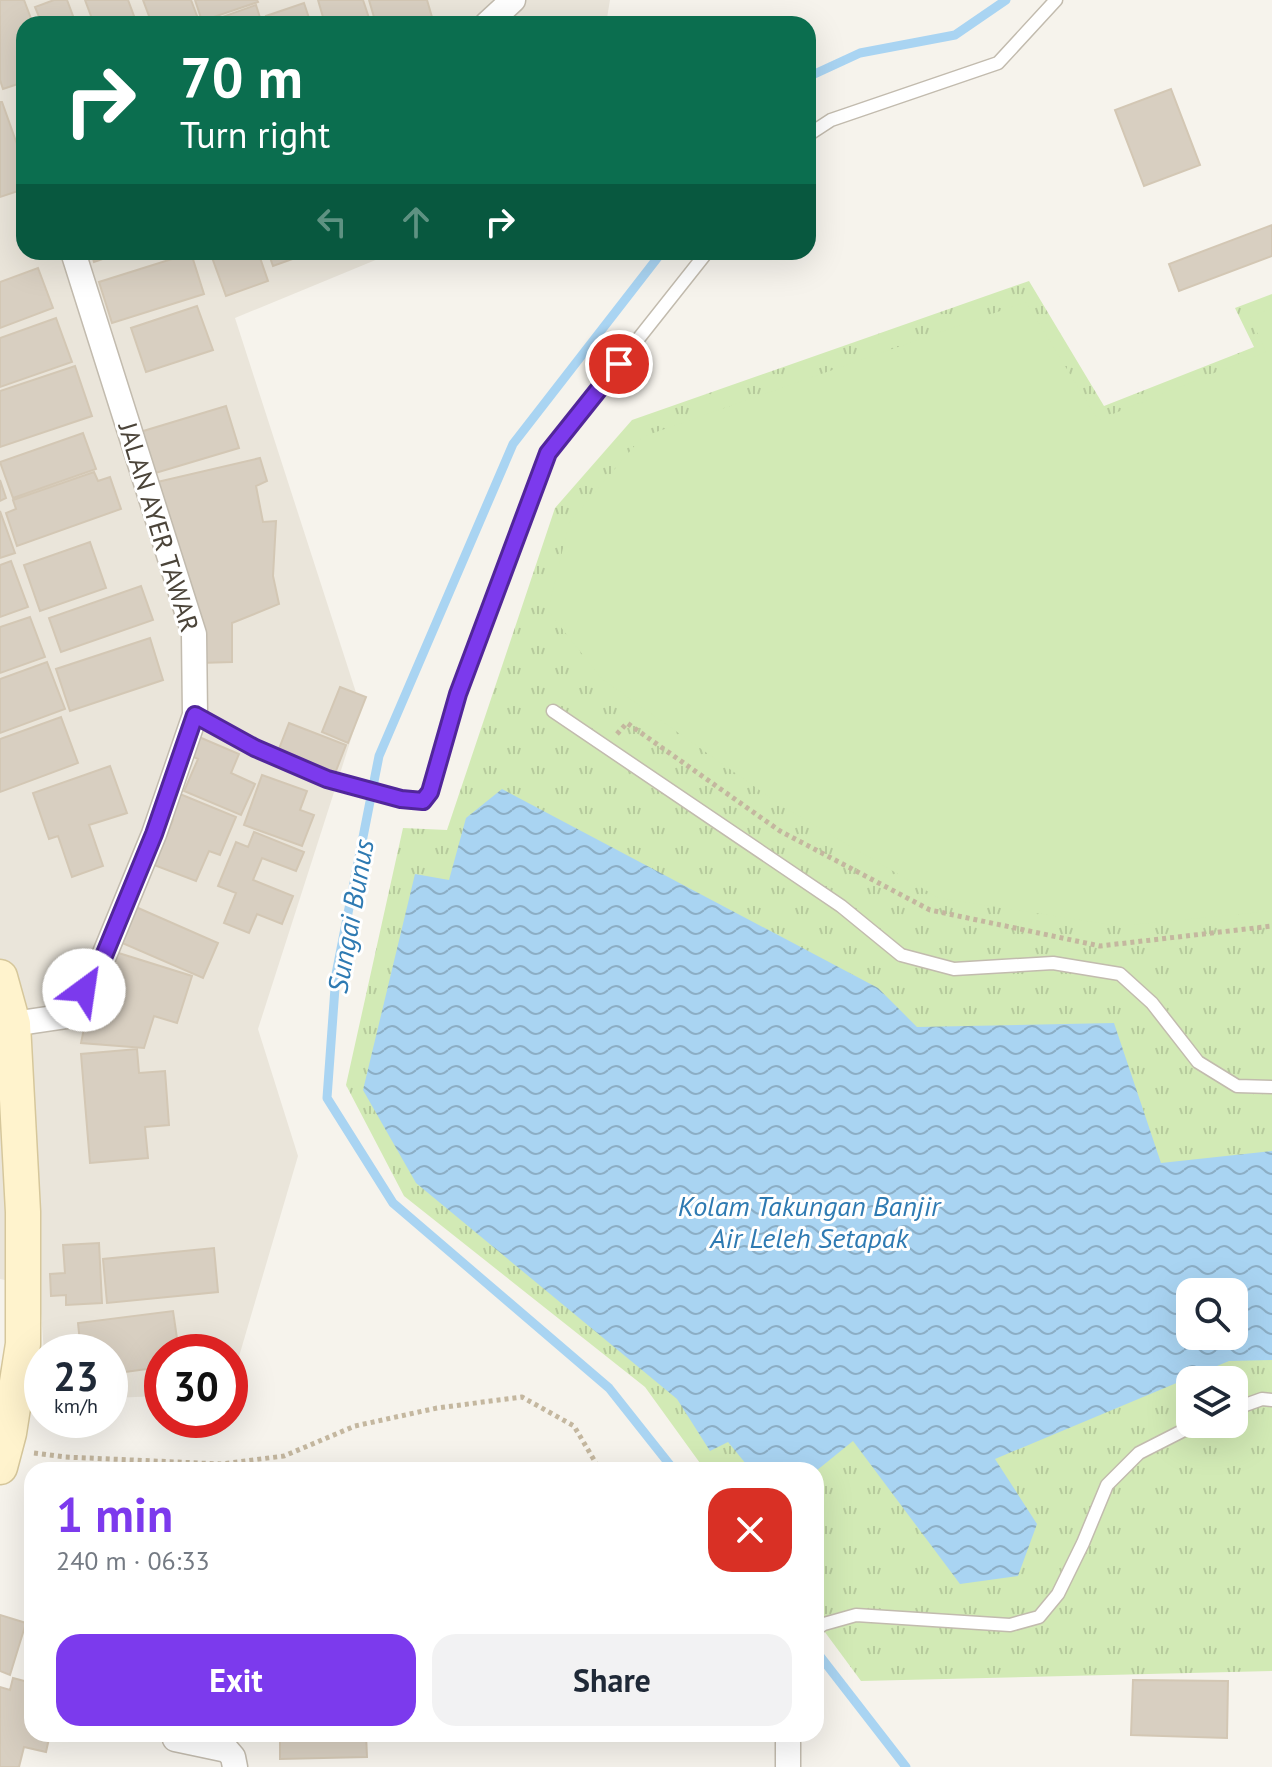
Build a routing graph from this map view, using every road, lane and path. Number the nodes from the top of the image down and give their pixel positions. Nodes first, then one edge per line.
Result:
1 (513, 0) edge
2 (1056, 0) edge
3 (496, 16) edge
4 (816, 130) edge
5 (76, 260) edge
6 (701, 260) edge
7 (553, 711) dead end
8 (195, 715) junction
9 (605, 746) junction
10 (1272, 926) edge
11 (0, 977) edge
12 (13, 1024) junction
13 (1272, 1087) edge
14 (1272, 1400) edge
15 (1248, 1404) edge
16 (1176, 1434) edge
17 (3, 1445) edge
18 (176, 1462) edge
19 (237, 1462) edge
20 (595, 1462) edge
21 (824, 1626) edge
22 (189, 1742) edge
23 (235, 1767) edge

1 - 3 street
2 - 4 lane
5 - 8 street, JALAN AYER TAWAR
6 - 8 lane
7 - 9 lane
8 - 12 street, JALAN AYER TAWAR
9 - 10 path
9 - 13 lane
11 - 12 main road
12 - 17 main road
14 - 15 lane
16 - 21 lane
17 - 18 path
19 - 20 path
22 - 23 street

